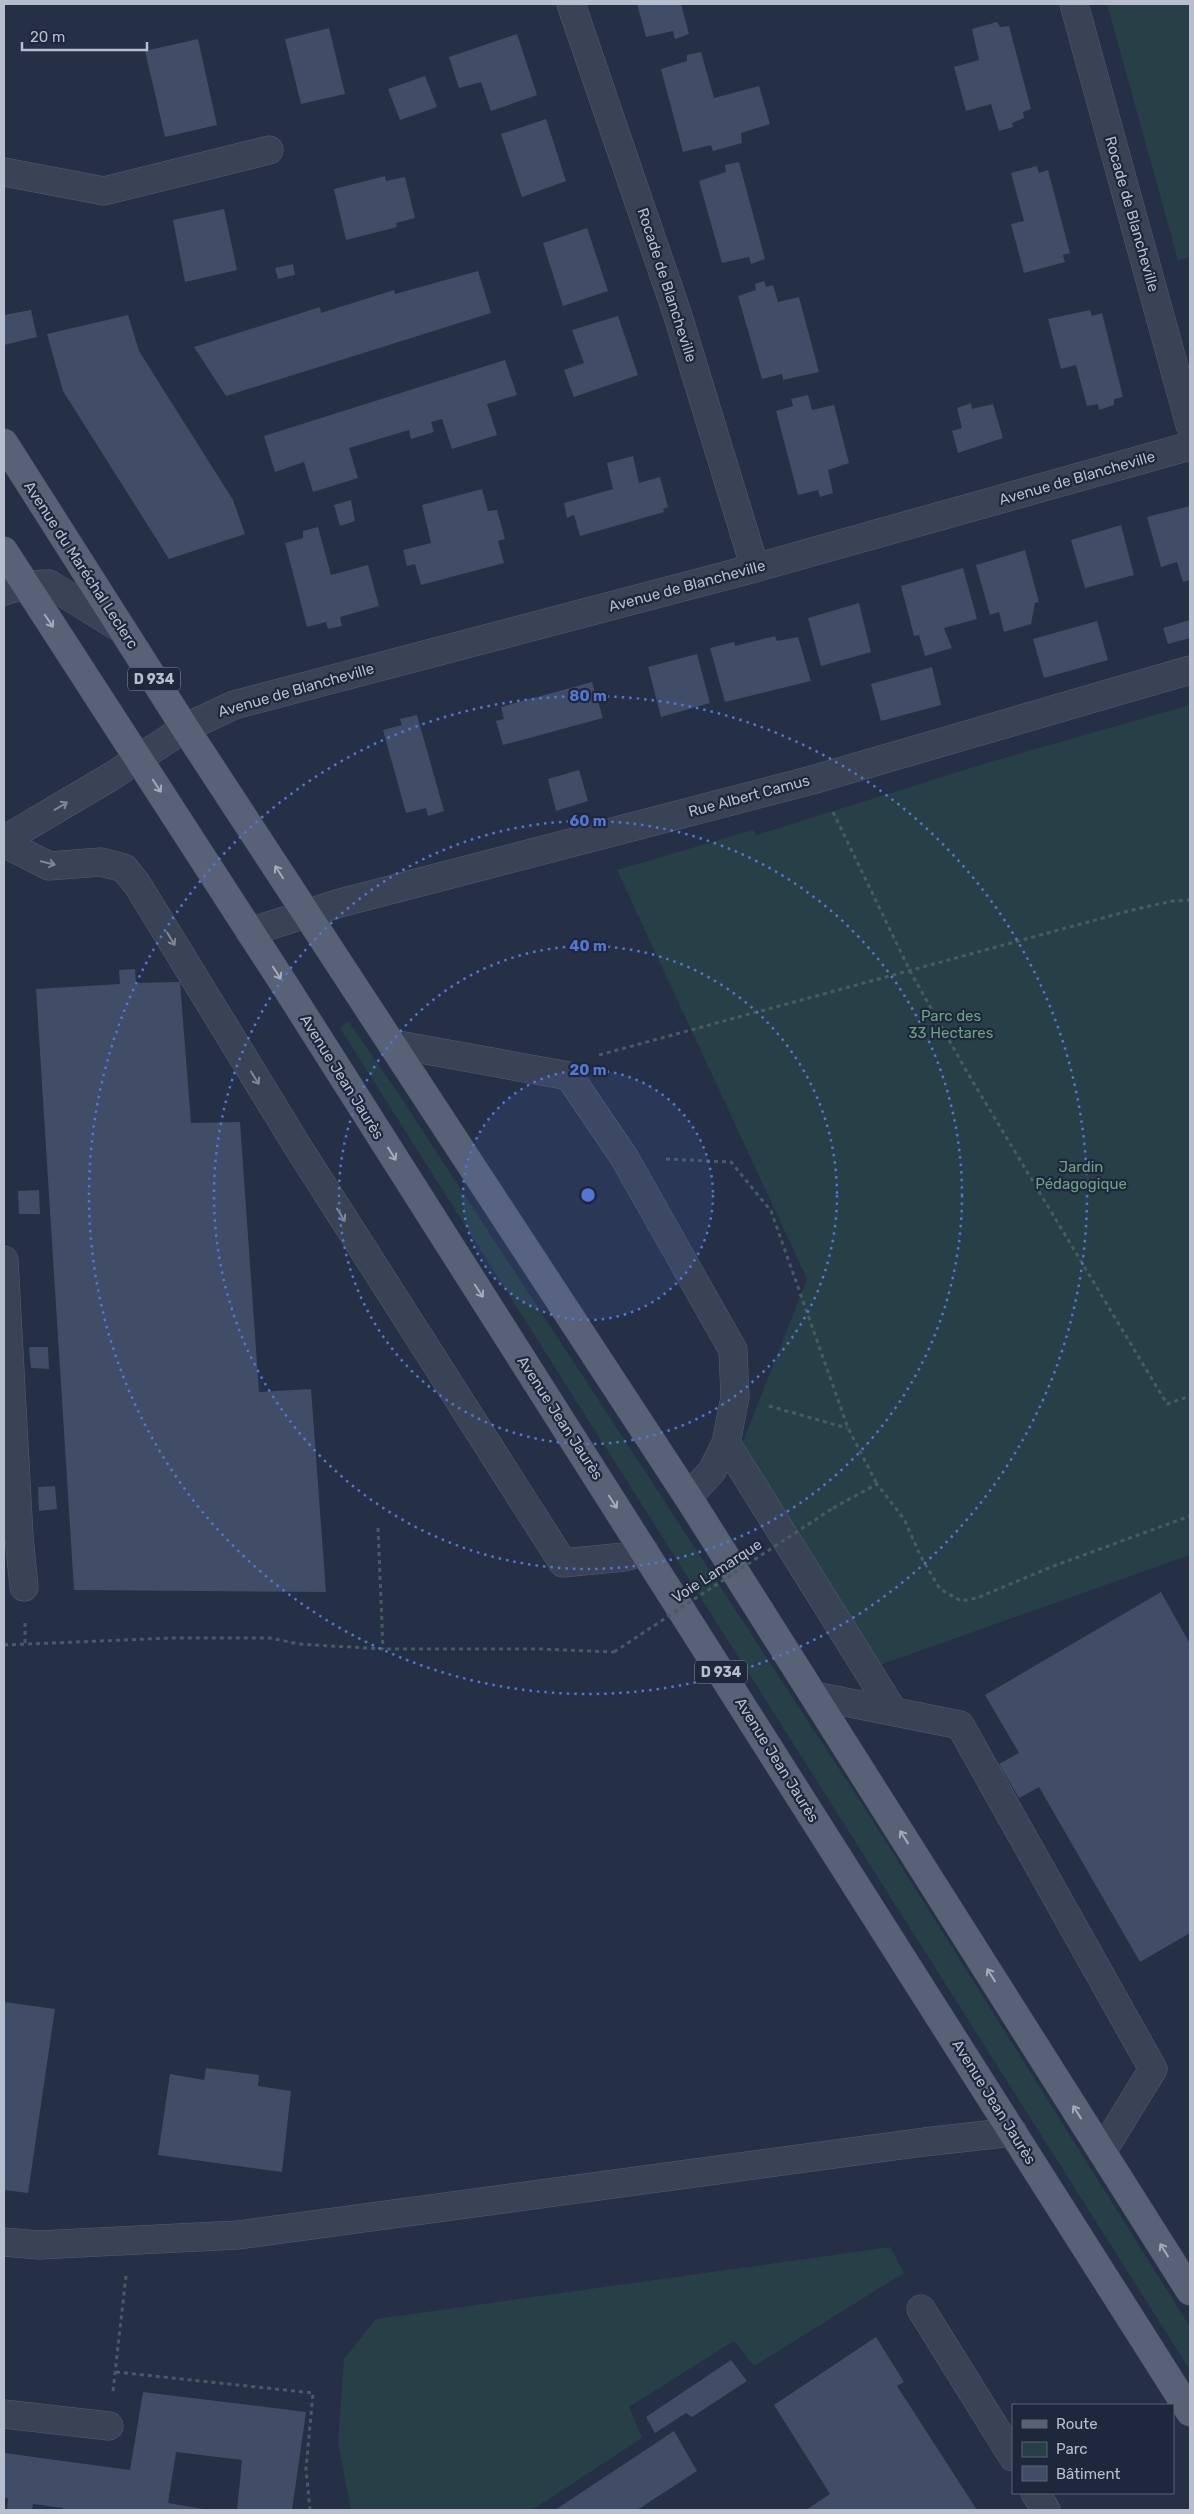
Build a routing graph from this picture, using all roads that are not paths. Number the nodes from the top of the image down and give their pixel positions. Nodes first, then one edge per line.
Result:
1 (571, 4) edge
2 (1074, 4) edge
3 (269, 150) dead end
4 (4, 172) edge
5 (1190, 425) edge
6 (4, 443) edge
7 (1190, 446) edge
8 (4, 551) edge
9 (755, 568) junction
10 (14, 588) edge
11 (123, 630) junction
12 (1190, 670) edge
13 (185, 728) junction
14 (140, 759) junction
15 (4, 842) edge
16 (306, 913) junction
17 (250, 932) junction
18 (393, 1044) junction
19 (4, 1260) edge
20 (726, 1443) junction
21 (688, 1497) junction
22 (644, 1551) junction
23 (24, 1587) dead end
24 (815, 1696) junction
25 (893, 1711) junction
26 (1013, 2132) junction
27 (1102, 2152) junction
28 (4, 2242) edge
29 (1190, 2291) edge
30 (921, 2309) dead end
31 (1190, 2412) edge
32 (4, 2414) edge
33 (109, 2426) road end
34 (1012, 2455) edge
35 (1036, 2494) edge
36 (1046, 2510) edge

1 - 9 street, Rocade de Blancheville
2 - 5 street, Rocade de Blancheville
3 - 4 street
6 - 11 main road, Avenue du Maréchal Leclerc / D 934
7 - 9 street, Avenue de Blancheville
8 - 10 main road, D 934
9 - 13 street, Avenue de Blancheville
10 - 11 street
10 -> 14 main road, D 934
11 - 13 main road, Avenue du Maréchal Leclerc / D 934
12 - 16 street, Rue Albert Camus
13 - 14 street, Avenue de Blancheville
16 -> 13 main road, Avenue du Maréchal Leclerc / D 934
15 -> 14 street, Avenue de Blancheville
14 -> 17 main road, D 934
15 -> 22 street
16 - 17 street, Rue Albert Camus
16 - 18 main road, D 934
17 -> 22 main road, Avenue Jean Jaurès / D 934
18 - 20 street
18 - 21 main road, D 934
19 - 23 street
20 - 21 street
20 - 25 street
21 - 24 main road, D 934
22 - 26 main road, Avenue Jean Jaurès / D 934
24 - 25 street
27 -> 24 main road, D 934
25 - 27 street
26 - 28 street
26 - 31 main road, Avenue Jean Jaurès / D 934
29 -> 27 main road, D 934
30 - 34 street
32 - 33 street
35 - 36 street

